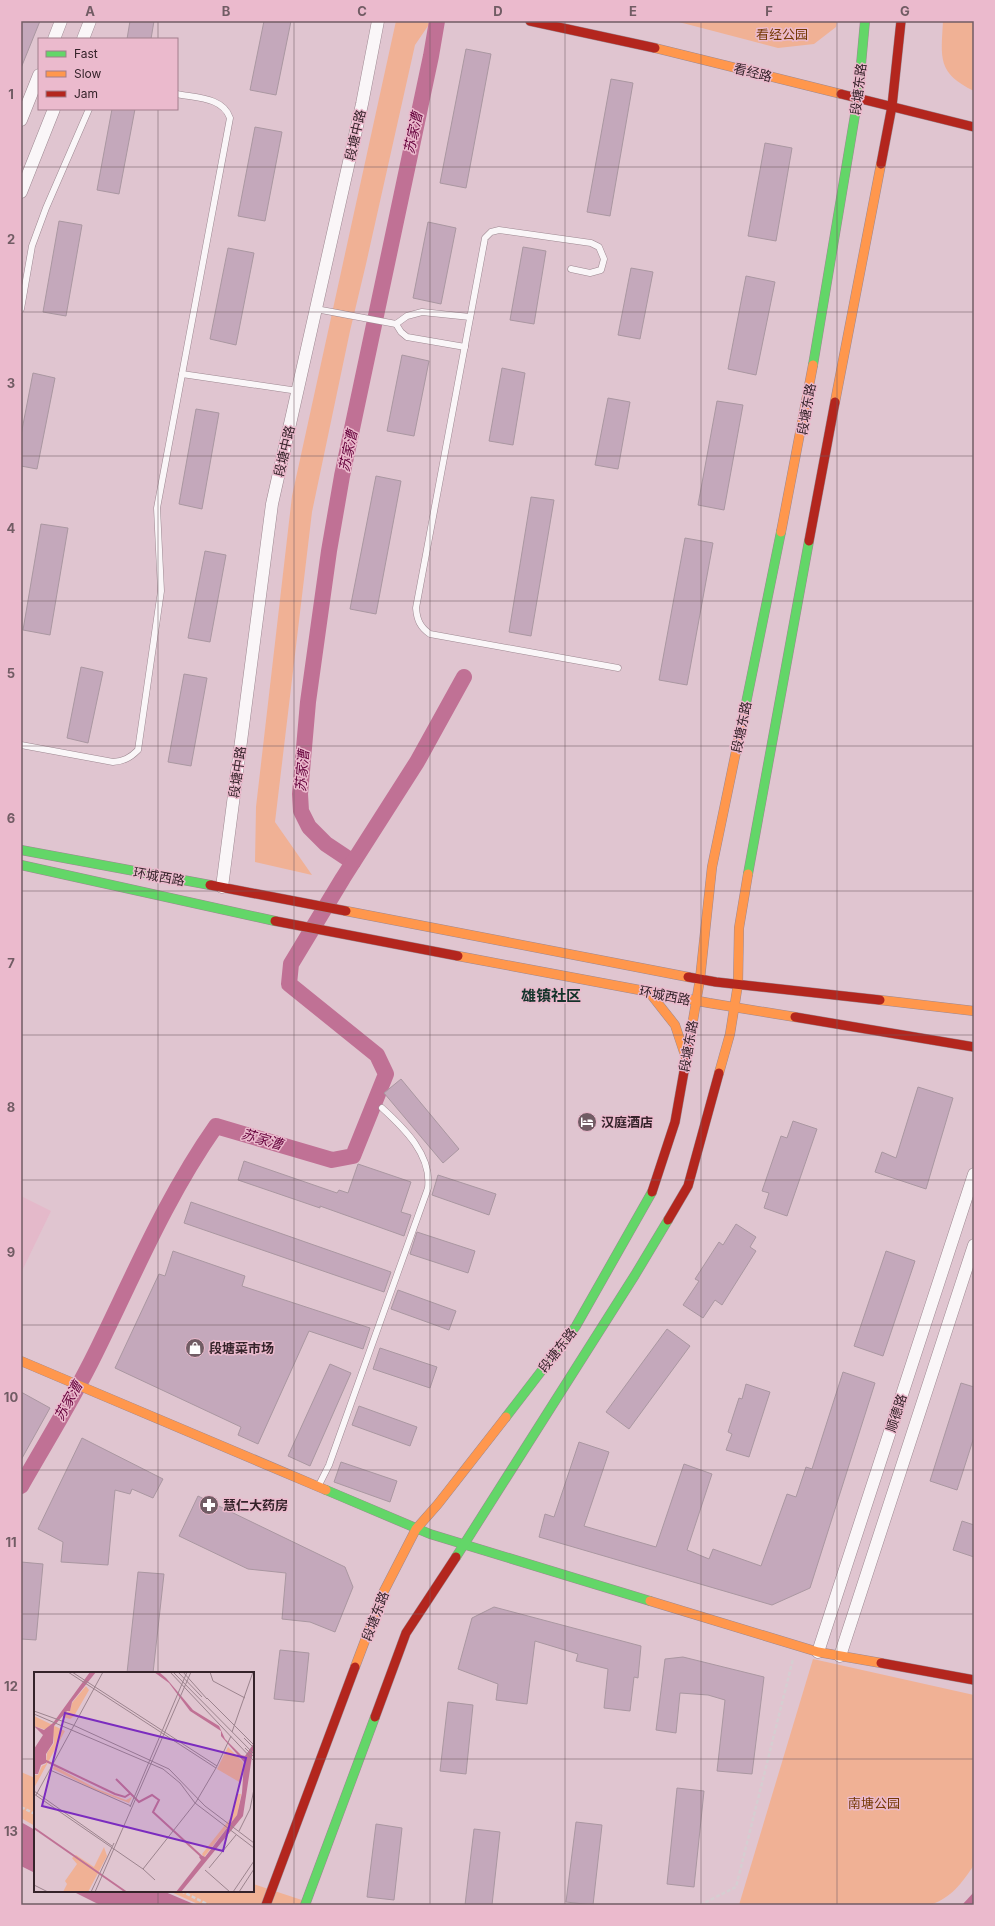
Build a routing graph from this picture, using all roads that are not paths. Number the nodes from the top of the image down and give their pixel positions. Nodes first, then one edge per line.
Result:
1 (61, 21) edge
2 (90, 21) edge
3 (378, 21) edge
4 (530, 21) edge
5 (865, 21) edge
6 (901, 21) edge
7 (54, 38) edge
8 (83, 38) edge
9 (38, 78) edge
10 (178, 94) edge
11 (858, 97) junction
12 (892, 106) junction
13 (54, 110) edge
14 (89, 110) edge
15 (21, 120) edge
16 (974, 127) edge
17 (21, 192) edge
18 (571, 270) dead end
19 (21, 309) edge
20 (316, 309) junction
21 (470, 317) junction
22 (396, 324) junction
23 (465, 346) junction
24 (182, 374) junction
25 (298, 391) junction
26 (618, 668) dead end
27 (21, 745) edge
28 (21, 850) edge
29 (21, 865) edge
30 (222, 887) junction
31 (700, 979) junction
32 (738, 984) junction
33 (649, 992) junction
34 (696, 1001) junction
35 (734, 1008) junction
36 (974, 1011) edge
37 (974, 1047) edge
38 (686, 1058) junction
39 (382, 1108) dead end
40 (974, 1174) edge
41 (974, 1245) edge
42 (21, 1361) edge
43 (318, 1487) junction
44 (416, 1529) junction
45 (464, 1545) junction
46 (818, 1652) junction
47 (840, 1656) junction
48 (974, 1680) edge
49 (266, 1905) edge
50 (305, 1905) edge

1 - 7 street
2 - 8 street
3 - 20 street, 段塘中路
4 - 11 main road, 看经路
5 - 11 main road, 段塘东路
6 - 12 main road, 段塘东路
9 - 15 street
10 - 24 lane
11 - 12 main road, 看经路
11 - 31 main road, 段塘东路
12 - 16 main road, 看经路
12 - 32 main road, 段塘东路
13 - 17 street
14 - 19 lane
18 - 21 lane
20 - 22 lane
20 - 25 street, 段塘中路
21 - 22 lane
21 - 23 lane
22 - 23 lane
23 - 26 lane
24 - 25 lane
24 - 27 lane
25 - 30 street, 段塘中路
28 - 30 main road, 环城西路
29 - 33 main road, 环城西路
30 - 31 main road, 环城西路
31 - 32 main road, 环城西路
31 - 34 main road, 段塘东路
32 - 35 main road, 段塘东路
32 - 36 main road, 环城西路
33 - 34 main road, 环城西路
33 - 38 main road
34 - 35 main road, 环城西路
34 - 38 main road, 段塘东路
35 - 37 main road, 环城西路
35 - 45 main road, 段塘东路
38 - 44 main road, 段塘东路
39 - 43 lane
40 - 46 street, 顺德路
41 - 47 street, 顺德路
42 - 43 main road
43 - 44 main road
44 - 45 main road
44 - 49 main road, 段塘东路
45 - 46 main road
45 - 50 main road, 段塘东路
46 - 47 main road
47 - 48 main road

